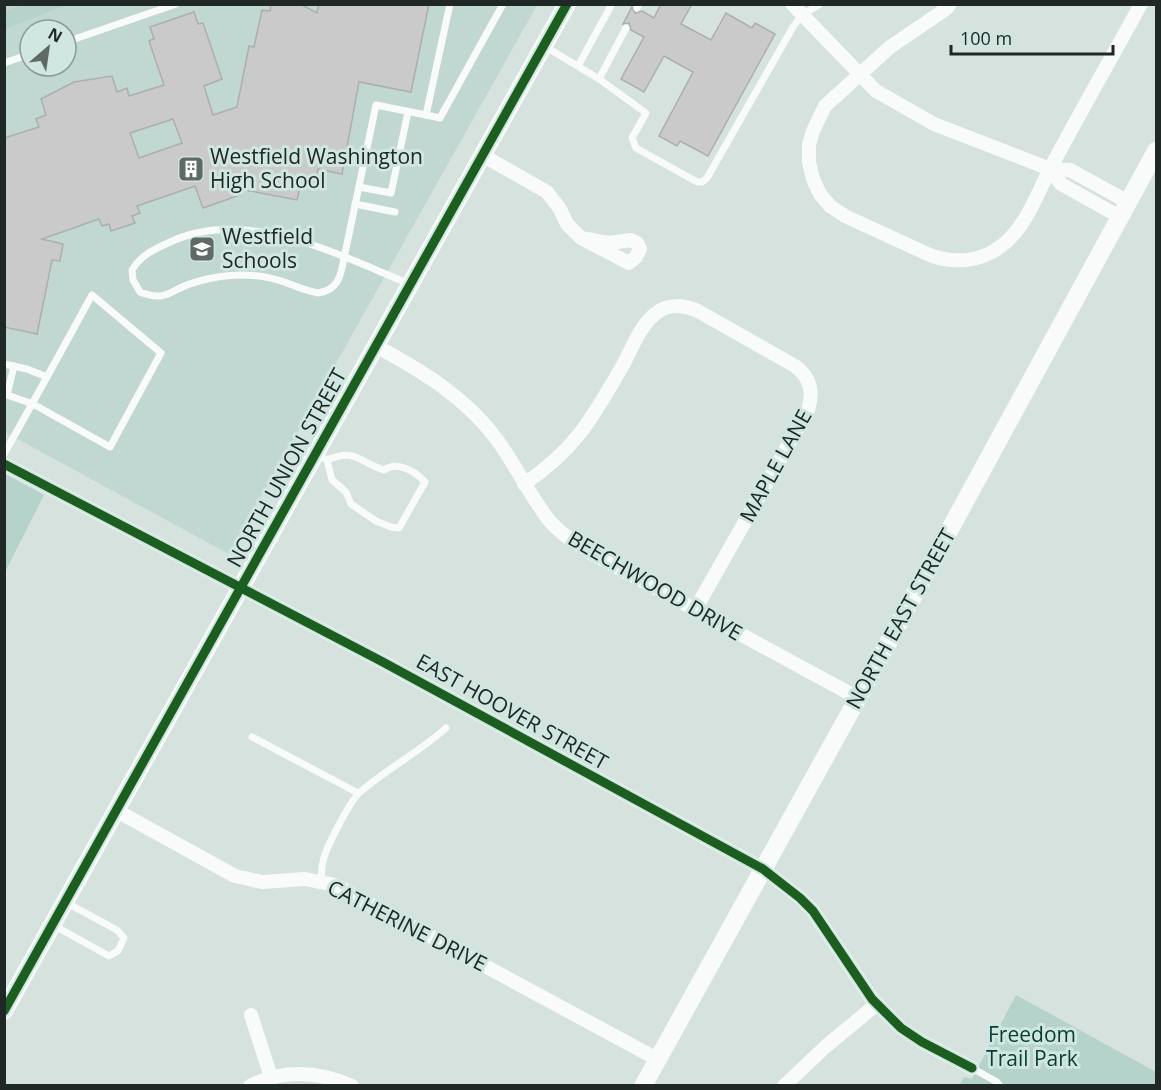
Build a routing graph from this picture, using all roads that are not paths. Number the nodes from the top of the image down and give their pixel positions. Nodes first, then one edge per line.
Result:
1 (176, 4) edge
2 (450, 4) edge
3 (503, 4) edge
4 (567, 4) edge
5 (612, 4) edge
6 (792, 4) edge
7 (820, 4) edge
8 (950, 4) edge
9 (1141, 4) edge
10 (802, 15) junction
11 (626, 28) dead end
12 (78, 38) edge
13 (544, 46) junction
14 (578, 66) junction
15 (858, 74) junction
16 (599, 79) junction
17 (408, 112) junction
18 (426, 116) junction
19 (1156, 151) edge
20 (482, 155) junction
21 (1050, 169) junction
22 (359, 187) junction
23 (355, 204) junction
24 (1124, 210) junction
25 (395, 213) dead end
26 (581, 238) dead end
27 (344, 258) junction
28 (410, 284) junction
29 (376, 346) junction
30 (4, 364) edge
31 (14, 366) junction
32 (47, 377) junction
33 (6, 395) edge
34 (33, 404) junction
35 (4, 454) edge
36 (321, 457) junction
37 (4, 464) edge
38 (525, 484) junction
39 (242, 587) junction
40 (695, 610) junction
41 (858, 698) junction
42 (446, 728) dead end
43 (252, 737) dead end
44 (358, 793) junction
45 (117, 811) junction
46 (763, 869) junction
47 (321, 881) junction
48 (65, 902) junction
49 (53, 925) junction
50 (877, 1004) junction
51 (4, 1011) edge
52 (251, 1015) dead end
53 (657, 1059) junction
54 (972, 1068) joint
55 (271, 1077) junction
56 (250, 1086) edge
57 (352, 1086) edge
58 (643, 1086) edge
59 (784, 1086) edge
60 (1000, 1086) edge

1 - 12 lane
2 - 18 lane
3 - 18 lane
4 - 13 street, NORTH UNION STREET
5 - 14 lane
6 - 10 street
7 - 10 lane
8 - 15 street
9 - 21 street
10 - 15 street
10 - 16 lane
11 - 16 lane
13 - 14 lane
13 - 20 street, NORTH UNION STREET
14 - 16 lane
15 - 21 street
15 - 21 street
17 - 18 lane
17 - 22 lane
17 - 22 lane
19 - 24 street, NORTH EAST STREET
20 - 26 street
20 - 28 street, NORTH UNION STREET
21 - 24 street
22 - 23 lane
23 - 25 lane
23 - 27 lane
24 - 41 street, NORTH EAST STREET
27 - 27 lane
27 - 28 lane
28 - 29 street, NORTH UNION STREET
29 - 36 street, NORTH UNION STREET
29 - 38 street, BEECHWOOD DRIVE
30 - 31 lane
31 - 32 lane
31 - 33 lane
32 - 34 lane
32 - 34 lane
33 - 34 lane
34 - 35 lane
36 - 36 lane
36 - 39 street, NORTH UNION STREET
37 - 39 street, EAST HOOVER STREET
38 - 40 street, BEECHWOOD DRIVE
38 - 40 street, MAPLE LANE
39 - 45 street, NORTH UNION STREET
39 - 46 street, EAST HOOVER STREET
40 - 41 street, BEECHWOOD DRIVE
41 - 46 street, NORTH EAST STREET
42 - 44 lane
43 - 44 lane
44 - 47 lane
45 - 47 street, CATHERINE DRIVE
45 - 48 street, NORTH UNION STREET
46 - 50 street, EAST HOOVER STREET
46 - 53 street, NORTH EAST STREET
47 - 53 street, CATHERINE DRIVE
48 - 49 street, NORTH UNION STREET
48 - 49 lane
49 - 51 street, NORTH UNION STREET
50 - 54 street, EAST HOOVER STREET
50 - 59 street
52 - 55 street
53 - 58 street, NORTH EAST STREET
54 - 60 lane
55 - 56 street
55 - 57 street

